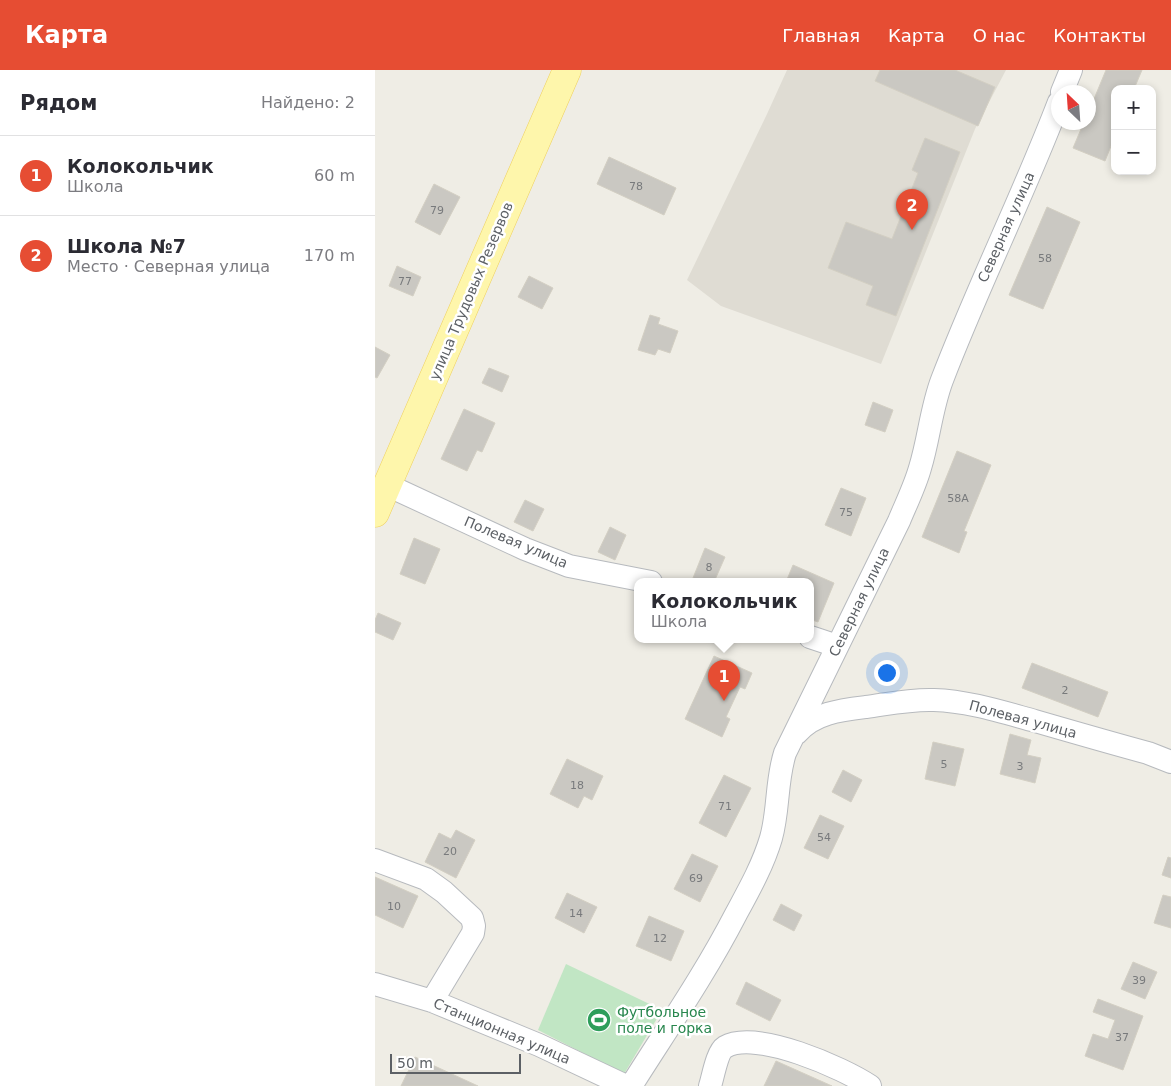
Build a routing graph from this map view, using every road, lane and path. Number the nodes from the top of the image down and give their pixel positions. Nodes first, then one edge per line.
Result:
1 (567, 70) edge
2 (1071, 70) edge
3 (1065, 85) edge
4 (1051, 123) edge
5 (380, 494) edge
6 (634, 579) edge
7 (814, 638) edge
8 (837, 646) junction
9 (791, 740) junction
10 (1171, 762) edge
11 (375, 860) edge
12 (375, 984) edge
13 (432, 1001) junction
14 (626, 1086) edge
15 (631, 1086) edge
16 (710, 1086) edge
17 (871, 1086) edge

1 - 5 main road, улица Трудовых Резервов
2 - 3 street
4 - 8 street, Северная улица
5 - 6 street, Полевая улица
7 - 8 street
8 - 9 street, Северная улица
9 - 10 street, Полевая улица
9 - 15 street, Северная улица
11 - 13 street
12 - 13 street, Станционная улица
13 - 14 street, Станционная улица
16 - 17 street

